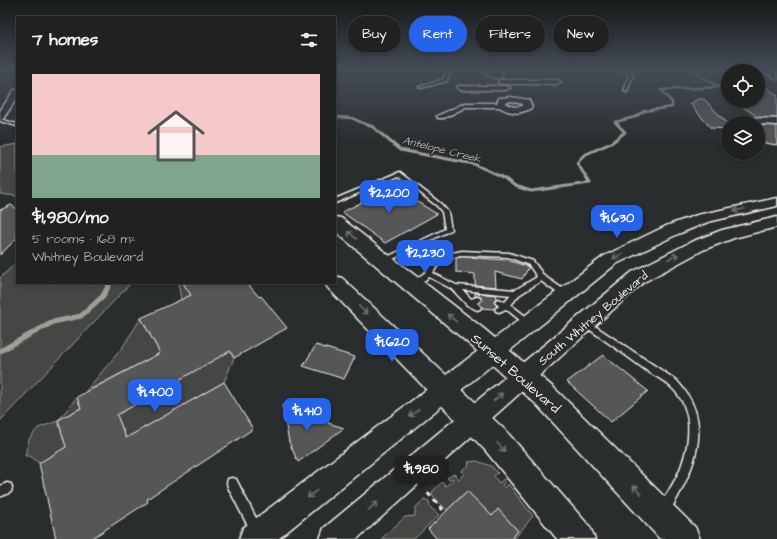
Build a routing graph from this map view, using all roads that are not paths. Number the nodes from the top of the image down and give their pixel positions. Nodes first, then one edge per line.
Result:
1 (16, 94) edge
2 (508, 94) edge
3 (511, 99) junction
4 (501, 105) junction
5 (441, 116) dead end
6 (0, 117) edge
7 (0, 120) edge
8 (765, 122) edge
9 (777, 122) edge
10 (16, 125) edge
11 (336, 201) edge
12 (777, 202) edge
13 (777, 222) edge
14 (336, 223) edge
15 (384, 262) junction
16 (541, 278) junction
17 (421, 280) junction
18 (336, 284) edge
19 (456, 287) junction
20 (516, 293) junction
21 (566, 295) junction
22 (475, 303) dead end
23 (585, 322) junction
24 (528, 323) junction
25 (493, 351) junction
26 (523, 376) junction
27 (445, 389) junction
28 (474, 418) junction
29 (232, 483) dead end
30 (661, 515) junction
31 (257, 537) edge
32 (335, 539) edge
33 (578, 539) edge
34 (683, 539) edge

1 - 6 street
2 - 3 street
3 - 4 street
3 - 4 street
4 - 5 street
7 - 10 lane
8 - 9 street
11 - 15 lane
12 -> 21 street
23 -> 13 street, South Whitney Boulevard
15 -> 14 main road, Sunset Boulevard
15 - 17 main road, Sunset Boulevard
16 - 17 lane
16 - 20 lane
16 - 21 lane
17 - 19 lane
25 -> 17 main road, Sunset Boulevard
18 -> 27 main road
19 - 20 lane
19 - 22 lane
20 - 24 lane
21 - 24 street
23 - 26 street, South Whitney Boulevard
23 - 30 lane
24 - 25 street
25 - 26 main road, Sunset Boulevard
25 - 27 street
28 -> 26 street, South Whitney Boulevard
30 -> 26 main road, Sunset Boulevard
27 - 28 main road
27 -> 31 street
32 -> 28 street, South Whitney Boulevard
28 -> 33 main road
29 - 31 lane
30 - 34 main road, Sunset Boulevard

